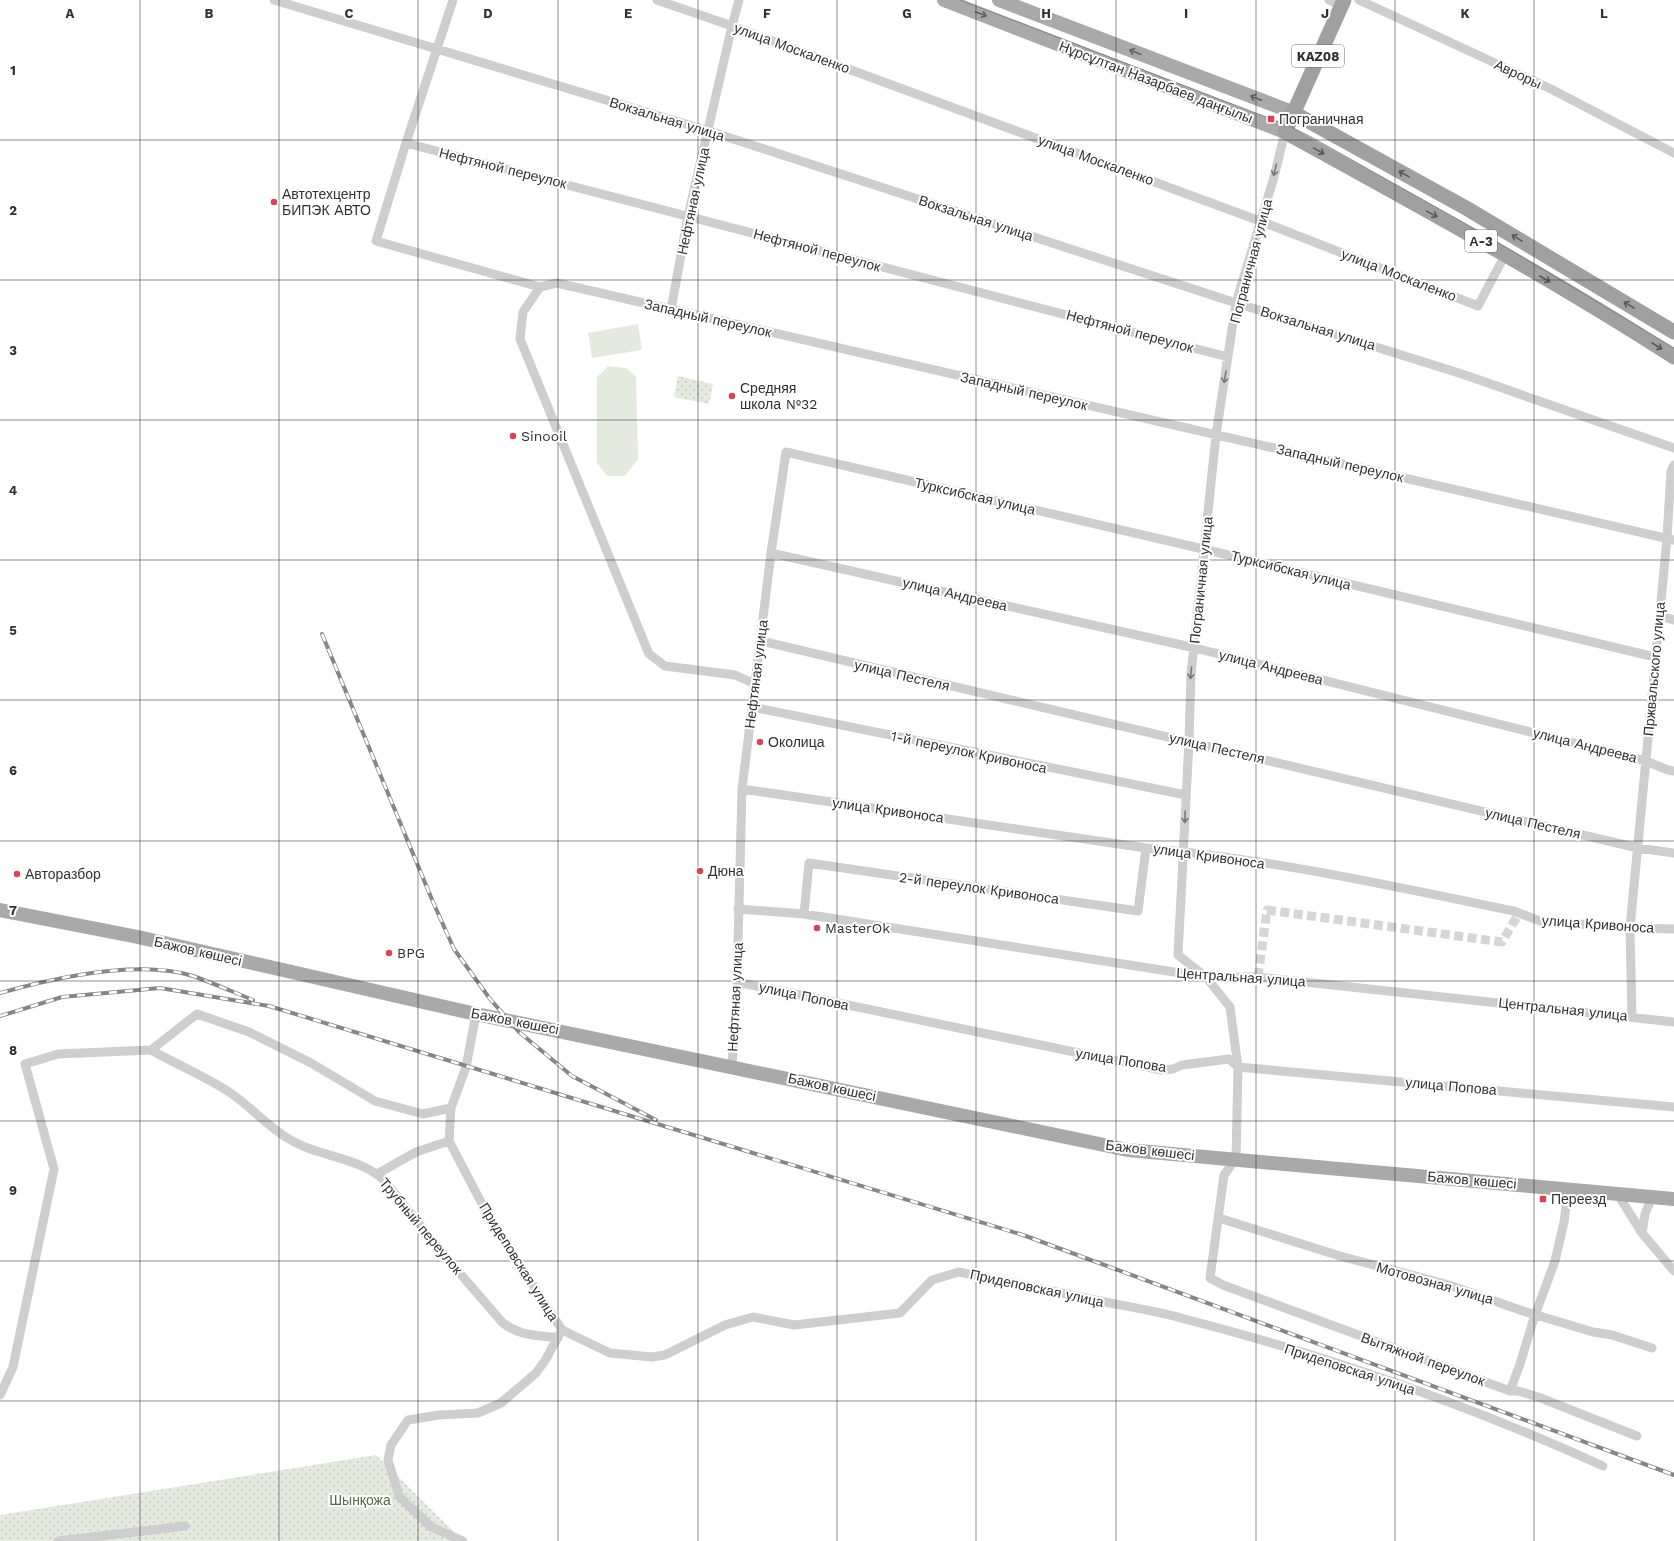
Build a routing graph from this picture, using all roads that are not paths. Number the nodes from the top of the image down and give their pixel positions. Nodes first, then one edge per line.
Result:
1 (274, 0) edge
2 (453, 0) edge
3 (657, 0) edge
4 (739, 0) edge
5 (944, 0) edge
6 (999, 0) edge
7 (1359, 0) edge
8 (1338, 2) edge
9 (732, 26) junction
10 (438, 49) junction
11 (1292, 112) junction
12 (709, 132) junction
13 (1285, 132) junction
14 (406, 143) junction
15 (1674, 153) edge
16 (688, 216) junction
17 (1260, 221) junction
18 (1505, 255) junction
19 (540, 287) junction
20 (1236, 303) junction
21 (671, 310) junction
22 (1674, 332) edge
23 (1228, 357) junction
24 (1674, 357) edge
25 (1216, 435) junction
26 (1674, 448) edge
27 (786, 452) joint
28 (1674, 465) edge
29 (1670, 539) edge
30 (1203, 549) junction
31 (771, 553) junction
32 (1659, 616) junction
33 (1674, 620) edge
34 (761, 642) junction
35 (1195, 648) junction
36 (1655, 658) junction
37 (755, 684) junction
38 (752, 707) junction
39 (1189, 742) junction
40 (1646, 760) junction
41 (1674, 771) edge
42 (742, 789) junction
43 (1186, 795) junction
44 (1146, 848) junction
45 (1638, 848) junction
46 (1184, 851) junction
47 (1674, 854) edge
48 (738, 909) junction
49 (0, 910) edge
50 (804, 914) junction
51 (1630, 928) junction
52 (1674, 929) edge
53 (1206, 977) junction
54 (737, 982) junction
55 (476, 1014) junction
56 (1632, 1017) junction
57 (1674, 1022) edge
58 (150, 1050) junction
59 (732, 1066) junction
60 (1238, 1067) junction
61 (1674, 1107) edge
62 (451, 1108) junction
63 (449, 1141) junction
64 (1236, 1159) junction
65 (377, 1174) junction
66 (1568, 1189) junction
67 (1617, 1193) junction
68 (1652, 1197) junction
69 (1674, 1199) edge
70 (1645, 1214) junction
71 (1631, 1215) junction
72 (1219, 1218) junction
73 (1642, 1233) junction
74 (1674, 1271) edge
75 (1535, 1315) junction
76 (560, 1334) junction
77 (1652, 1348) dead end
78 (1510, 1391) junction
79 (0, 1395) edge
80 (1637, 1436) dead end
81 (1603, 1466) dead end
82 (185, 1526) dead end
83 (452, 1539) edge
84 (58, 1541) edge
85 (463, 1541) edge

1 - 10 street, Вокзальная улица
2 - 10 street
3 - 9 street, улица Москаленко
4 - 9 street, Нефтяная улица
5 -> 13 main road, Нұрсұлтан Назарбаев даңғылы
11 -> 6 main road, Нұрсұлтан Назарбаев даңғылы
7 - 15 street, Авроры
8 - 11 highway, Пограничная улица / KAZ08
9 - 12 street, Нефтяная улица
9 - 17 street, улица Москаленко
10 - 12 street, Вокзальная улица
10 - 14 street
11 - 13 highway, Пограничная улица / KAZ08
22 -> 11 highway, Нұрсұлтан Назарбаев даңғылы
12 - 16 street, Нефтяная улица
12 - 20 street, Вокзальная улица
13 -> 17 street, Пограничная улица
13 -> 18 highway, Нұрсұлтан Назарбаев даңғылы / А-3
14 - 16 street, Нефтяной переулок
14 - 19 street, Западный переулок
16 - 21 street, Нефтяная улица
16 - 23 street, Нефтяной переулок
17 - 18 street, улица Москаленко
17 - 20 street, Пограничная улица
18 -> 24 highway, Нұрсұлтан Назарбаев даңғылы / А-3
19 - 21 street, Западный переулок
19 - 37 street
20 - 23 street, Пограничная улица
20 - 26 street, Вокзальная улица
21 - 25 street, Западный переулок
23 -> 25 street, Пограничная улица
25 - 29 street, Западный переулок
25 - 30 street, Пограничная улица
27 - 30 street, Турксибская улица
27 - 31 street, Нефтяная улица
28 - 29 street, Пржвальского улица
29 - 32 street, Пржвальского улица
30 - 35 street, Пограничная улица
30 - 36 street, Турксибская улица
31 - 34 street, Нефтяная улица
31 - 35 street, улица Андреева
32 - 33 street
32 - 36 street, Пржвальского улица
34 - 37 street, Нефтяная улица
34 - 39 street, улица Пестеля
35 -> 39 street, Пограничная улица
35 - 40 street, улица Андреева
36 - 40 street, Пржвальского улица
37 - 38 street, Нефтяная улица
38 - 42 street, Нефтяная улица
38 - 43 street, 1-й переулок Кривоноса
39 - 43 street, Пограничная улица
39 - 45 street, улица Пестеля
40 - 41 street, улица Андреева
40 - 45 street, Пржвальского улица
42 - 44 street, улица Кривоноса
42 - 48 street, Нефтяная улица
43 -> 46 street, Пограничная улица
44 - 46 street, улица Кривоноса
44 - 50 street, 2-й переулок Кривоноса
45 - 47 street, улица Пестеля
45 - 51 street, Пржвальского улица
46 - 51 street, улица Кривоноса
46 - 53 street, Пограничная улица
48 - 50 street, Центральная улица
48 - 54 street, Нефтяная улица
49 - 55 main road, Бажов көшесі
50 - 53 street, Центральная улица
51 - 52 street, улица Кривоноса
51 - 56 street, Пржвальского улица
53 - 56 street, Центральная улица
53 - 60 street, Пограничная улица
54 - 59 street, Нефтяная улица
54 - 60 street, улица Попова
55 - 59 main road, Бажов көшесі
55 - 62 street
56 - 57 street, Центральная улица
58 - 62 street
58 - 65 street, Трубный переулок
58 - 79 street
59 - 64 main road, Бажов көшесі
60 - 61 street, улица Попова
60 - 64 street, Пограничная улица
62 - 63 street
63 - 65 street
63 - 76 street, Придеповская улица
64 - 66 main road, Бажов көшесі
64 - 72 street
65 - 76 street, Трубный переулок
66 - 67 main road, Бажов көшесі
66 - 75 street
67 - 68 main road, Бажов көшесі
67 - 71 street
68 - 69 main road, Бажов көшесі
68 - 70 street
70 - 71 street
70 - 73 street
71 - 73 street
72 - 75 street, Мотовозная улица
72 - 78 street, Вытяжной переулок
73 - 74 street
75 - 77 street, Мотовозная улица
75 - 78 street
76 - 81 street, Придеповская улица
76 - 83 street
78 - 80 street, Вытяжной переулок
82 - 84 street
83 - 85 street

